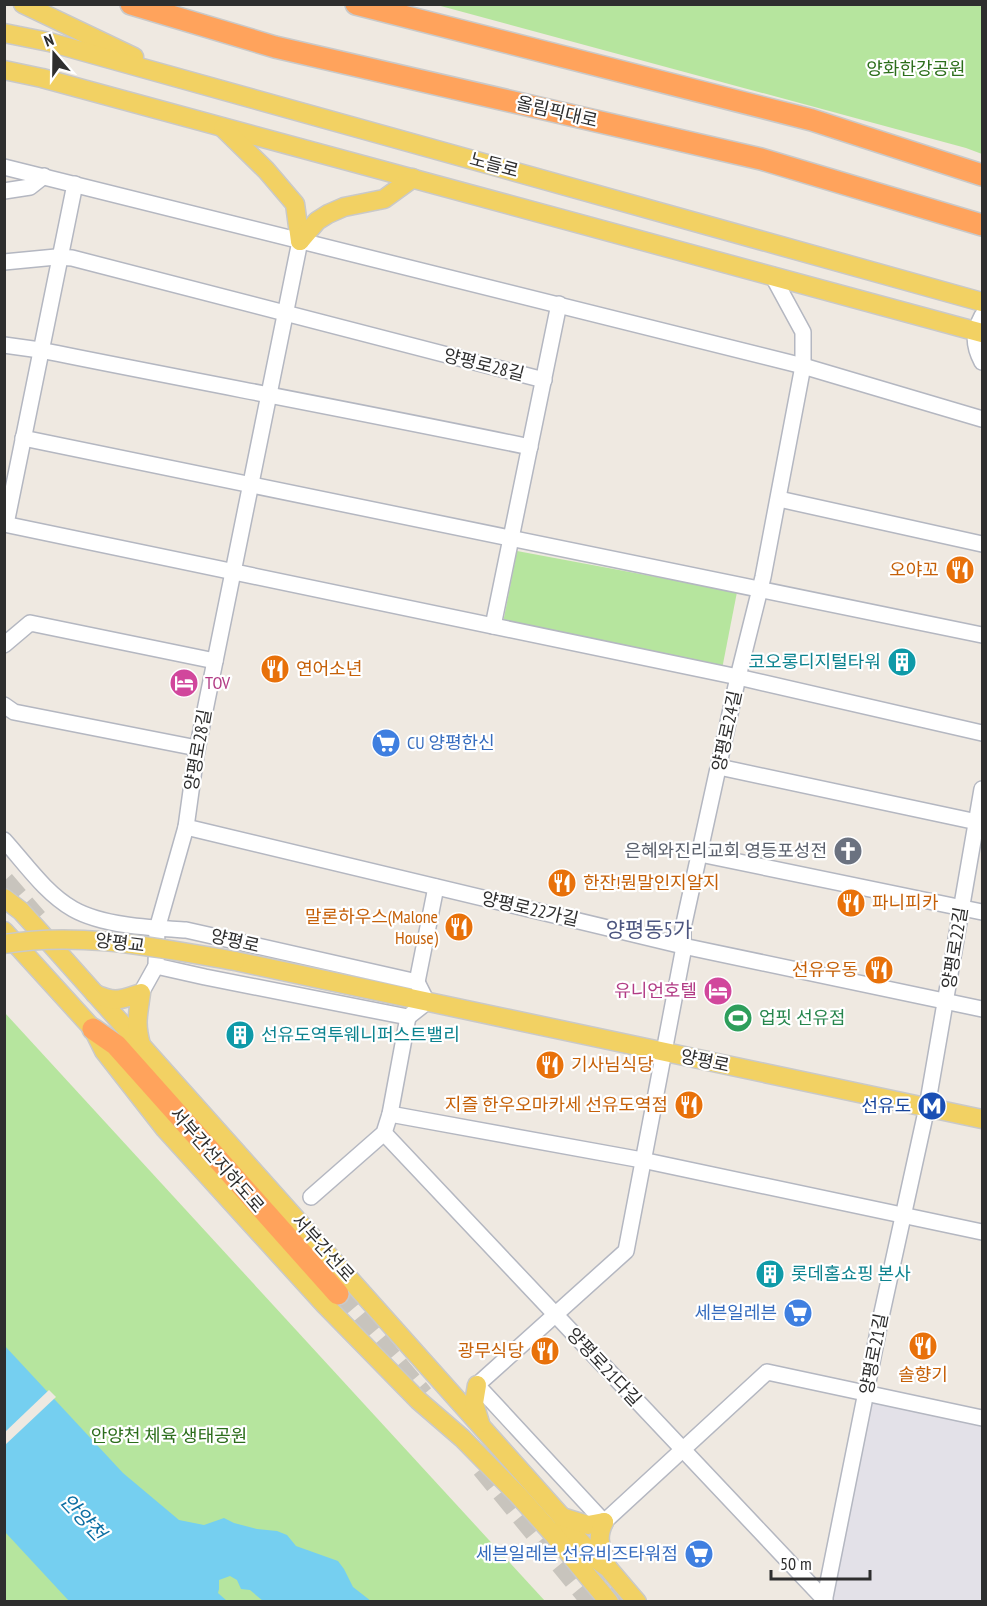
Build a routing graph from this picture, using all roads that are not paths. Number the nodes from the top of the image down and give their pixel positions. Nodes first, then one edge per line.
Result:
1 (23, 4) edge
2 (131, 4) edge
3 (356, 4) edge
4 (4, 25) edge
5 (4, 33) edge
6 (49, 42) junction
7 (4, 70) edge
8 (179, 78) junction
9 (221, 126) junction
10 (4, 167) edge
11 (982, 175) edge
12 (44, 176) junction
13 (413, 178) junction
14 (75, 184) junction
15 (4, 191) edge
16 (982, 225) edge
17 (300, 241) junction
18 (59, 257) junction
19 (4, 262) edge
20 (772, 275) junction
21 (982, 302) edge
22 (560, 304) junction
23 (285, 314) junction
24 (980, 326) edge
25 (4, 345) edge
26 (40, 350) junction
27 (982, 362) edge
28 (803, 366) junction
29 (544, 380) junction
30 (269, 396) junction
31 (982, 419) edge
32 (23, 438) junction
33 (530, 447) junction
34 (250, 485) junction
35 (779, 499) junction
36 (4, 523) edge
37 (511, 538) junction
38 (982, 544) edge
39 (233, 572) junction
40 (760, 588) junction
41 (493, 626) junction
42 (982, 635) edge
43 (4, 645) edge
44 (215, 661) junction
45 (738, 677) junction
46 (4, 705) edge
47 (982, 733) edge
48 (197, 748) junction
49 (719, 767) junction
50 (982, 789) edge
51 (977, 822) junction
52 (186, 827) junction
53 (4, 840) edge
54 (700, 854) junction
55 (4, 884) edge
56 (436, 887) junction
57 (4, 898) edge
58 (960, 908) junction
59 (21, 911) junction
60 (982, 912) edge
61 (157, 929) junction
62 (4, 931) edge
63 (4, 944) edge
64 (683, 946) junction
65 (235, 961) joint
66 (156, 966) junction
67 (417, 982) junction
68 (95, 993) junction
69 (141, 993) junction
70 (427, 1002) junction
71 (946, 1002) junction
72 (982, 1009) edge
73 (408, 1017) junction
74 (93, 1029) junction
75 (142, 1047) junction
76 (664, 1052) junction
77 (927, 1107) junction
78 (390, 1114) junction
79 (982, 1119) edge
80 (384, 1133) junction
81 (642, 1160) junction
82 (311, 1197) dead end
83 (903, 1215) junction
84 (982, 1232) edge
85 (338, 1294) tunnel mouth
86 (555, 1315) junction
87 (438, 1377) junction
88 (477, 1385) junction
89 (866, 1393) junction
90 (982, 1418) edge
91 (481, 1427) junction
92 (681, 1450) junction
93 (562, 1517) junction
94 (604, 1522) junction
95 (608, 1568) junction
96 (824, 1601) edge
97 (609, 1602) edge
98 (637, 1602) edge

1 - 8 main road
2 - 16 highway, 올림픽대로
3 - 11 highway
4 - 6 main road
5 - 6 main road, 노들로
6 - 8 main road, 노들로
7 - 9 main road, 노들로
8 - 21 main road, 노들로
9 - 13 main road, 노들로
9 - 17 main road
10 - 12 street
12 - 14 street
12 - 15 street
13 - 17 main road
13 - 20 main road, 노들로
14 - 17 street
14 - 18 street
17 - 22 street
17 - 23 street, 양평로28길
18 - 19 street
18 - 23 street
18 - 26 street
20 - 24 main road, 노들로
20 - 28 street, 양평로24길
22 - 28 street
22 - 29 street
23 - 29 street, 양평로28길
23 - 30 street, 양평로28길
24 - 27 street
25 - 26 street
26 - 30 street
26 - 32 street
28 - 31 street
28 - 35 street, 양평로24길
29 - 33 street
30 - 33 street
30 - 34 street, 양평로28길
32 - 34 street
32 - 36 street
33 - 37 street
34 - 37 street
34 - 39 street, 양평로28길
35 - 38 street
35 - 40 street, 양평로24길
36 - 39 street
37 - 40 street
37 - 41 street
39 - 41 street
39 - 44 street, 양평로28길
40 - 42 street
40 - 45 street, 양평로24길
41 - 45 street
43 - 44 street
44 - 48 street, 양평로28길
45 - 47 street
45 - 49 street, 양평로24길
46 - 48 street
48 - 52 street, 양평로28길
49 - 51 street
49 - 54 street, 양평로24길
50 - 51 street, 양평로22길
51 - 58 street, 양평로22길
52 - 56 street, 양평로22가길
52 - 61 street, 양평로28길
53 - 61 street, 양평로
54 - 58 street
54 - 64 street, 양평로24길
55 - 59 main road
56 - 64 street, 양평로22가길
56 - 67 street
57 - 59 main road, 서부간선로
58 - 60 street
58 - 71 street, 양평로22길
59 - 68 main road, 서부간선로
61 - 66 street, 양평로28길
61 - 67 street, 양평로
62 - 74 main road, 서부간선로
63 - 65 main road, 양평교, bridge
64 - 71 street, 양평로22가길
64 - 76 street, 양평로24길
65 - 70 main road, 양평로
66 - 69 street, 양평로28길
66 - 73 street
67 - 70 street
68 - 69 main road
68 - 75 main road, 서부간선로
69 - 75 main road
70 - 73 street
70 - 76 main road, 양평로
71 - 72 street, 양평로22가길
71 - 77 street, 양평로22길
73 - 78 street
74 - 85 highway, 서부간선지하도로
74 - 97 main road, 서부간선로
75 - 87 main road, 서부간선로
76 - 77 main road, 양평로
76 - 81 street, 양평로24길
77 - 79 main road, 양평로
77 - 83 street, 양평로21길
78 - 80 street
78 - 81 street
80 - 82 street
80 - 86 street, 양평로21다길
81 - 83 street
81 - 86 street, 양평로24길
83 - 84 street
83 - 89 street, 양평로21길
86 - 88 street, 양평로24길
86 - 92 street, 양평로21다길
87 - 88 main road
87 - 91 main road, 서부간선로
88 - 91 main road
88 - 94 street
89 - 90 street
89 - 92 street
89 - 96 street, 양평로21길
91 - 93 main road, 서부간선로
92 - 94 street
92 - 96 street, 양평로21다길
93 - 94 main road
93 - 95 main road, 서부간선로
94 - 95 main road
95 - 98 main road, 서부간선로

